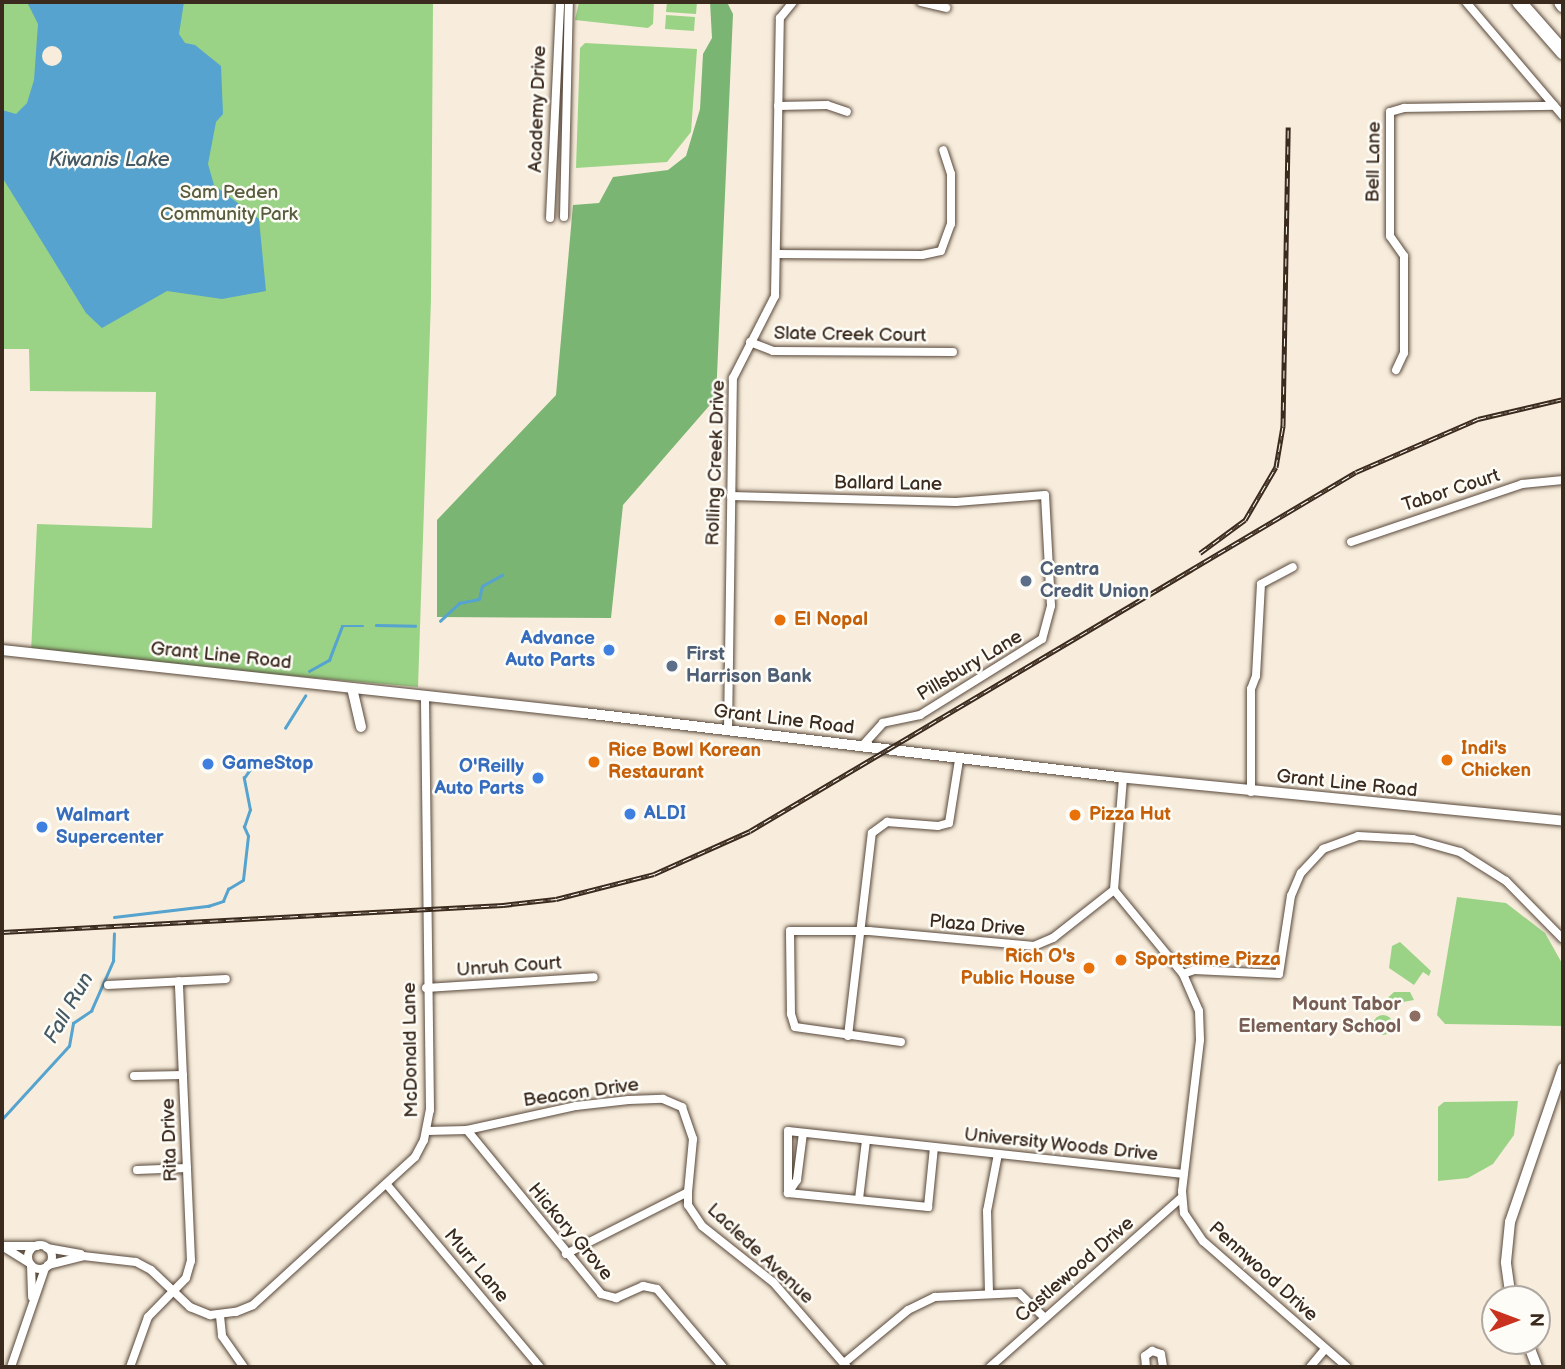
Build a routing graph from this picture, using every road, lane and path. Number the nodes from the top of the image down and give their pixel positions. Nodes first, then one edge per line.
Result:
1 (560, 2) edge
2 (569, 2) edge
3 (793, 2) edge
4 (921, 2) edge
5 (1466, 2) edge
6 (1519, 2) edge
7 (946, 8) dead end
8 (1563, 52) edge
9 (778, 106) junction
10 (1554, 106) junction
11 (847, 112) dead end
12 (1563, 116) edge
13 (943, 150) dead end
14 (564, 217) dead end
15 (550, 218) dead end
16 (776, 254) junction
17 (750, 342) junction
18 (953, 352) dead end
19 (1396, 370) dead end
20 (1563, 480) edge
21 (1045, 495) joint
22 (730, 496) junction
23 (1351, 542) dead end
24 (1293, 567) dead end
25 (2, 650) edge
26 (352, 688) junction
27 (425, 697) junction
28 (361, 727) dead end
29 (728, 731) junction
30 (862, 747) junction
31 (959, 760) junction
32 (1123, 778) junction
33 (1251, 792) junction
34 (1563, 821) edge
35 (1114, 890) junction
36 (860, 932) junction
37 (1563, 939) edge
38 (1183, 974) junction
39 (594, 977) dead end
40 (226, 979) dead end
41 (179, 981) junction
42 (108, 985) dead end
43 (426, 988) junction
44 (848, 1036) junction
45 (901, 1042) dead end
46 (1563, 1068) edge
47 (183, 1074) junction
48 (134, 1076) dead end
49 (467, 1130) junction
50 (427, 1131) junction
51 (803, 1133) junction
52 (866, 1140) junction
53 (934, 1147) junction
54 (998, 1154) junction
55 (187, 1168) junction
56 (137, 1170) dead end
57 (1184, 1174) junction
58 (388, 1186) junction
59 (688, 1192) junction
60 (788, 1193) junction
61 (1181, 1198) junction
62 (859, 1199) junction
63 (2, 1246) edge
64 (37, 1246) junction
65 (47, 1248) junction
66 (566, 1254) junction
67 (83, 1256) junction
68 (30, 1264) junction
69 (47, 1267) junction
70 (1509, 1285) edge
71 (172, 1291) junction
72 (989, 1293) junction
73 (31, 1307) junction
74 (220, 1316) junction
75 (1044, 1317) junction
76 (1325, 1349) junction
77 (845, 1365) edge
78 (11, 1367) edge
79 (130, 1367) edge
80 (244, 1367) edge
81 (540, 1367) edge
82 (723, 1367) edge
83 (990, 1367) edge
84 (1146, 1367) edge
85 (1163, 1367) edge
86 (1310, 1367) edge
87 (1347, 1367) edge

1 - 15 street, Academy Drive
2 - 14 street, Academy Drive
3 - 9 street, Rolling Creek Drive
4 - 7 street
5 - 10 street
6 - 8 highway
9 - 11 street
9 - 16 street, Rolling Creek Drive
10 - 12 street
10 - 19 street, Bell Lane
13 - 16 street
16 - 17 street, Rolling Creek Drive
17 - 18 street, Slate Creek Court
17 - 22 street, Rolling Creek Drive
20 - 23 street, Tabor Court
21 - 22 street, Ballard Lane
21 - 30 street, Pillsbury Lane
22 - 29 street, Rolling Creek Drive
24 - 33 street
25 - 26 main road, Grant Line Road
26 - 27 main road, Grant Line Road
26 - 28 main road
27 - 29 main road, Grant Line Road
27 - 43 street, McDonald Lane
29 - 30 main road, Grant Line Road
30 - 31 main road, Grant Line Road
31 - 32 main road, Grant Line Road
31 - 36 street
32 - 33 main road, Grant Line Road
32 - 35 street
33 - 34 main road, Grant Line Road
35 - 36 street, Plaza Drive
35 - 38 street
36 - 44 street
36 - 44 street, Plaza Drive
37 - 38 street
38 - 57 street
39 - 43 street, Unruh Court
40 - 41 street
41 - 42 street
41 - 47 street, Rita Drive
43 - 50 street, McDonald Lane
44 - 45 street, Plaza Drive
46 - 70 street
47 - 48 street
47 - 55 street, Rita Drive
49 - 50 street, Beacon Drive
49 - 59 street, Beacon Drive
49 - 66 street, Hickory Grove
50 - 58 street, McDonald Lane
51 - 52 street, University Woods Drive
51 - 60 street
51 - 60 street
52 - 53 street, University Woods Drive
52 - 62 street
53 - 54 street, University Woods Drive
53 - 62 street, University Woods Drive
54 - 57 street, University Woods Drive
54 - 72 street
55 - 56 street
55 - 71 street, Rita Drive
57 - 61 street
58 - 74 street, McDonald Lane
58 - 81 street, Murr Lane
59 - 66 street
59 - 77 street, Laclede Avenue
60 - 62 street, University Woods Drive
61 - 75 street, Castlewood Drive
61 - 76 street, Pennwood Drive
63 - 64 street
63 - 68 street
64 - 65 street
64 - 68 street
65 - 67 street
65 - 69 street
66 - 82 street, Hickory Grove
67 - 69 street
67 - 71 street
68 - 69 street
68 - 73 street
69 - 73 street
71 - 74 street
71 - 79 street, Rita Drive
72 - 75 street
72 - 77 street
73 - 78 street
74 - 80 street
75 - 83 street, Castlewood Drive
76 - 86 street
76 - 87 street, Pennwood Drive
84 - 85 street

